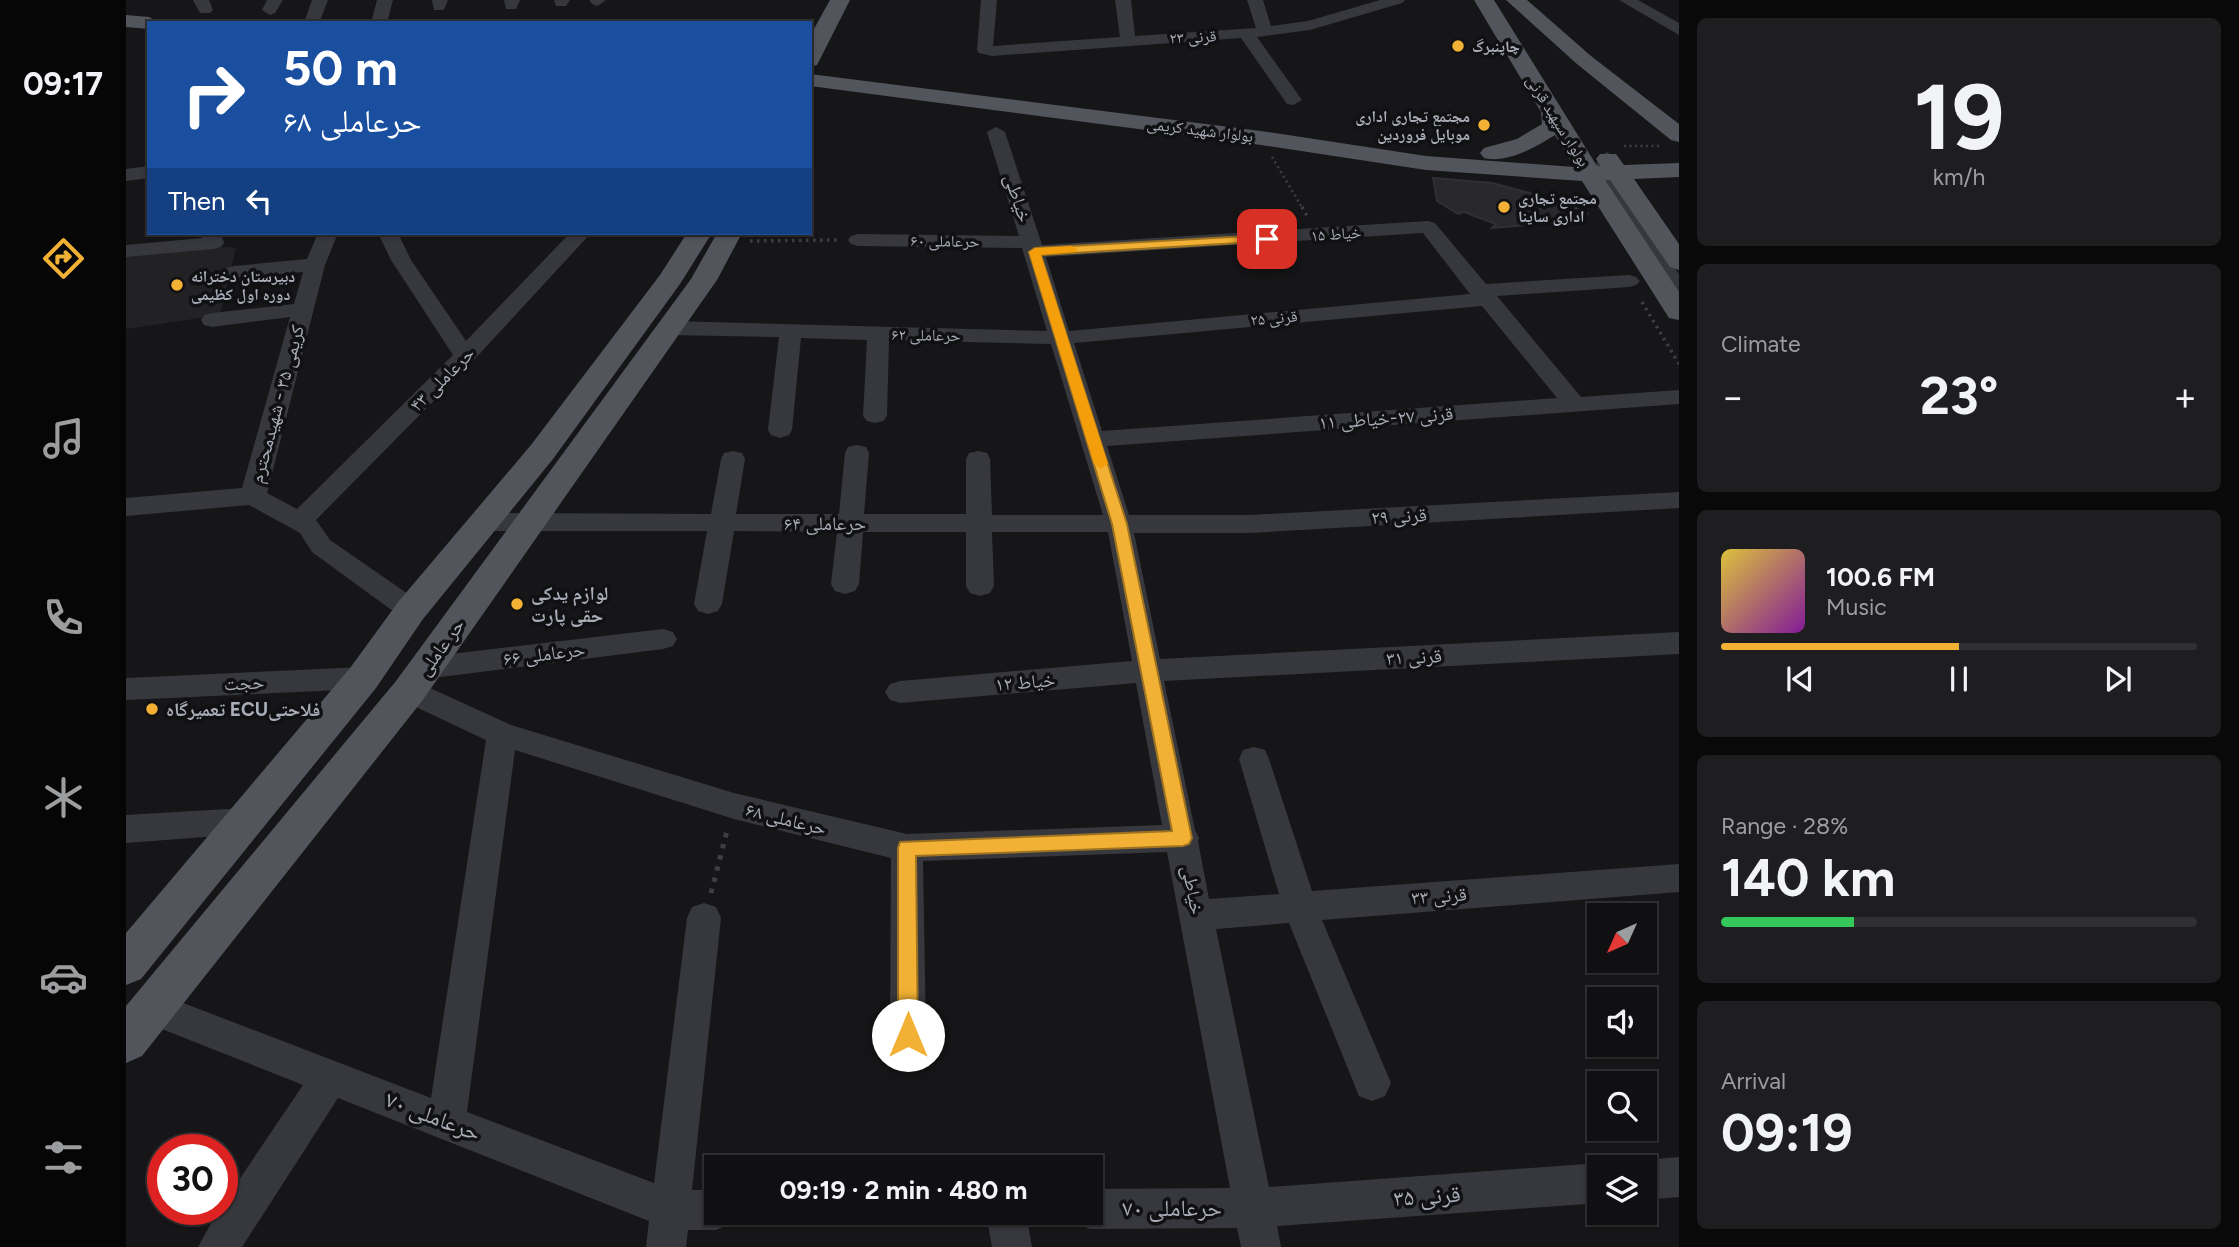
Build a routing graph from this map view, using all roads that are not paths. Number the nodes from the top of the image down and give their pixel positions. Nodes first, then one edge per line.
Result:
1 (320, 0) edge
2 (385, 0) edge
3 (819, 0) edge
4 (840, 0) edge
5 (989, 0) edge
6 (1123, 0) edge
7 (1255, 0) edge
8 (1397, 0) edge
9 (1484, 0) edge
10 (1499, 0) edge
11 (1516, 0) edge
12 (1627, 0) edge
13 (313, 20) dead end
14 (126, 21) edge
15 (380, 21) edge
16 (807, 21) edge
17 (147, 23) edge
18 (1679, 30) edge
19 (126, 31) edge
20 (147, 32) edge
21 (1265, 32) junction
22 (1245, 34) junction
23 (1128, 41) junction
24 (813, 52) edge
25 (812, 68) edge
26 (851, 72) junction
27 (812, 79) edge
28 (812, 100) edge
29 (1293, 100) dead end
30 (1552, 113) junction
31 (1583, 123) dead end
32 (996, 132) dead end
33 (1679, 135) edge
34 (1679, 156) edge
35 (1496, 161) junction
36 (1600, 164) junction
37 (1679, 170) edge
38 (147, 172) edge
39 (126, 175) edge
40 (1669, 190) edge
41 (1615, 214) junction
42 (1679, 227) edge
43 (212, 235) edge
44 (327, 235) edge
45 (389, 235) edge
46 (579, 235) edge
47 (718, 235) edge
48 (858, 240) road end
49 (1033, 247) junction
50 (126, 251) edge
51 (1679, 262) edge
52 (315, 265) junction
53 (234, 272) dead end
54 (1629, 281) dead end
55 (1679, 290) edge
56 (1483, 295) junction
57 (303, 309) junction
58 (1679, 312) edge
59 (212, 320) dead end
60 (670, 328) junction
61 (791, 332) junction
62 (878, 334) junction
63 (1061, 338) junction
64 (465, 356) junction
65 (1679, 397) edge
66 (1575, 405) junction
67 (875, 416) dead end
68 (780, 430) dead end
69 (1093, 439) junction
70 (857, 453) dead end
71 (978, 459) dead end
72 (733, 460) dead end
73 (253, 496) junction
74 (1679, 500) edge
75 (126, 506) edge
76 (299, 522) junction
77 (484, 522) junction
78 (531, 523) junction
79 (722, 523) junction
80 (850, 523) junction
81 (978, 523) junction
82 (1119, 524) junction
83 (845, 584) dead end
84 (979, 586) dead end
85 (708, 604) dead end
86 (411, 610) junction
87 (663, 639) dead end
88 (1679, 643) edge
89 (1149, 671) junction
90 (363, 678) junction
91 (417, 680) junction
92 (126, 689) edge
93 (900, 692) dead end
94 (502, 734) junction
95 (1254, 759) dead end
96 (244, 821) junction
97 (126, 829) edge
98 (1183, 838) junction
99 (907, 848) junction
100 (1679, 878) edge
101 (1300, 907) junction
102 (1198, 915) junction
103 (704, 918) road end
104 (126, 965) edge
105 (152, 1007) junction
106 (908, 1035) dead end
107 (126, 1041) edge
108 (331, 1076) junction
109 (1372, 1083) dead end
110 (447, 1121) junction
111 (1679, 1177) edge
112 (1657, 1179) edge
113 (1587, 1184) edge
114 (1254, 1208) junction
115 (1103, 1209) edge
116 (671, 1210) junction
117 (704, 1210) edge
118 (1008, 1225) edge
119 (218, 1247) edge
120 (666, 1247) edge
121 (1012, 1247) edge
122 (1261, 1247) edge

1 - 13 street
2 - 15 street
3 - 16 main road
4 - 24 main road
5 - 23 street, قرنی ۲۳
6 - 23 street
7 - 21 street
8 - 21 street, قرنی ۲۳
9 - 30 main road, بولوار سپهبد قرنی
10 - 31 main road, بولوار سپهبد قرنی
11 - 33 main road
12 - 18 street
14 - 17 main road
19 - 20 main road
21 - 22 street, قرنی ۲۳
22 - 23 street, قرنی ۲۳
22 - 29 street
24 - 26 main road
25 - 26 main road, بولوار شهید کریمی
26 - 27 main road, بولوار شهید کریمی
26 - 28 main road
26 - 35 main road, بولوار شهید کریمی
26 - 35 main road, بولوار شهید کریمی
30 - 35 main road
30 - 36 main road, بولوار سپهبد قرنی
32 - 49 street, خیاطی
34 - 36 main road
35 - 36 main road, بولوار شهید کریمی
35 - 41 main road
36 - 37 main road
36 - 41 main road, بولوار سپهبد قرنی
36 - 51 main road, بولوار سپهبد قرنی
36 - 55 street
38 - 39 street
40 - 42 main road
41 - 58 main road, بولوار سپهبد قرنی
43 - 50 street
44 - 52 street, کریمی ۳۵ - شهیدمحترم
45 - 64 street
46 - 64 street, حرعاملی ۴۳
47 - 60 main road, حر عاملی
47 - 77 main road
48 - 49 street, حرعاملی ۶۰
49 - 56 street, خیاط ۱۵
49 - 63 street, خیاطی
52 - 53 street
52 - 57 street, کریمی ۳۵ - شهیدمحترم
54 - 56 street, قرنی ۲۵
56 - 63 street, قرنی ۲۵
56 - 66 street
57 - 59 street
57 - 73 street, کریمی ۳۵ - شهیدمحترم
60 - 61 street, حرعاملی ۶۲
60 - 78 main road, حر عاملی
61 - 62 street, حرعاملی ۶۲
61 - 68 street
62 - 63 street, حرعاملی ۶۲
62 - 67 street
63 - 69 street, خیاطی
64 - 76 street, حرعاملی ۴۳
65 - 66 street, قرنی ۲۷-خیاطی ۱۱
66 - 69 street, قرنی ۲۷-خیاطی ۱۱
69 - 82 street, خیاطی
70 - 80 street
71 - 81 street
72 - 79 street
73 - 75 street
73 - 76 street
74 - 82 street, قرنی ۲۹
76 - 86 street
77 - 78 street, حرعاملی ۶۴
77 - 86 main road
78 - 79 street, حرعاملی ۶۴
78 - 91 main road, حر عاملی
79 - 80 street, حرعاملی ۶۴
79 - 85 street
80 - 81 street, حرعاملی ۶۴
80 - 83 street
81 - 82 street, حرعاملی ۶۴
81 - 84 street
82 - 89 street, خیاطی
86 - 90 main road
87 - 91 street, حرعاملی ۶۶
88 - 89 street, قرنی ۳۱
89 - 93 street, خیاط ۱۲
89 - 98 street, خیاطی
90 - 92 street, حجت
90 - 96 main road
91 - 94 street, حرعاملی ۶۸
91 - 105 main road, حر عاملی
94 - 99 street, حرعاملی ۶۸
94 - 110 street
95 - 101 street
96 - 97 street
96 - 104 main road
98 - 99 street, حرعاملی ۶۸
98 - 102 street, خیاطی
99 - 106 street
100 - 101 street, قرنی ۳۳
101 - 102 street, قرنی ۳۳
101 - 109 street
102 - 114 street, خیاطی
103 - 116 street
105 - 107 main road, حر عاملی
105 - 108 street, حرعاملی ۷۰
108 - 110 street, حرعاملی ۷۰
108 - 119 street
110 - 116 street, حرعاملی ۷۰
111 - 112 street
113 - 114 street, قرنی ۳۵
114 - 115 street, حرعاملی ۷۰
114 - 122 street, خیاطی
116 - 117 street, حرعاملی ۷۰
116 - 120 street
118 - 121 street

